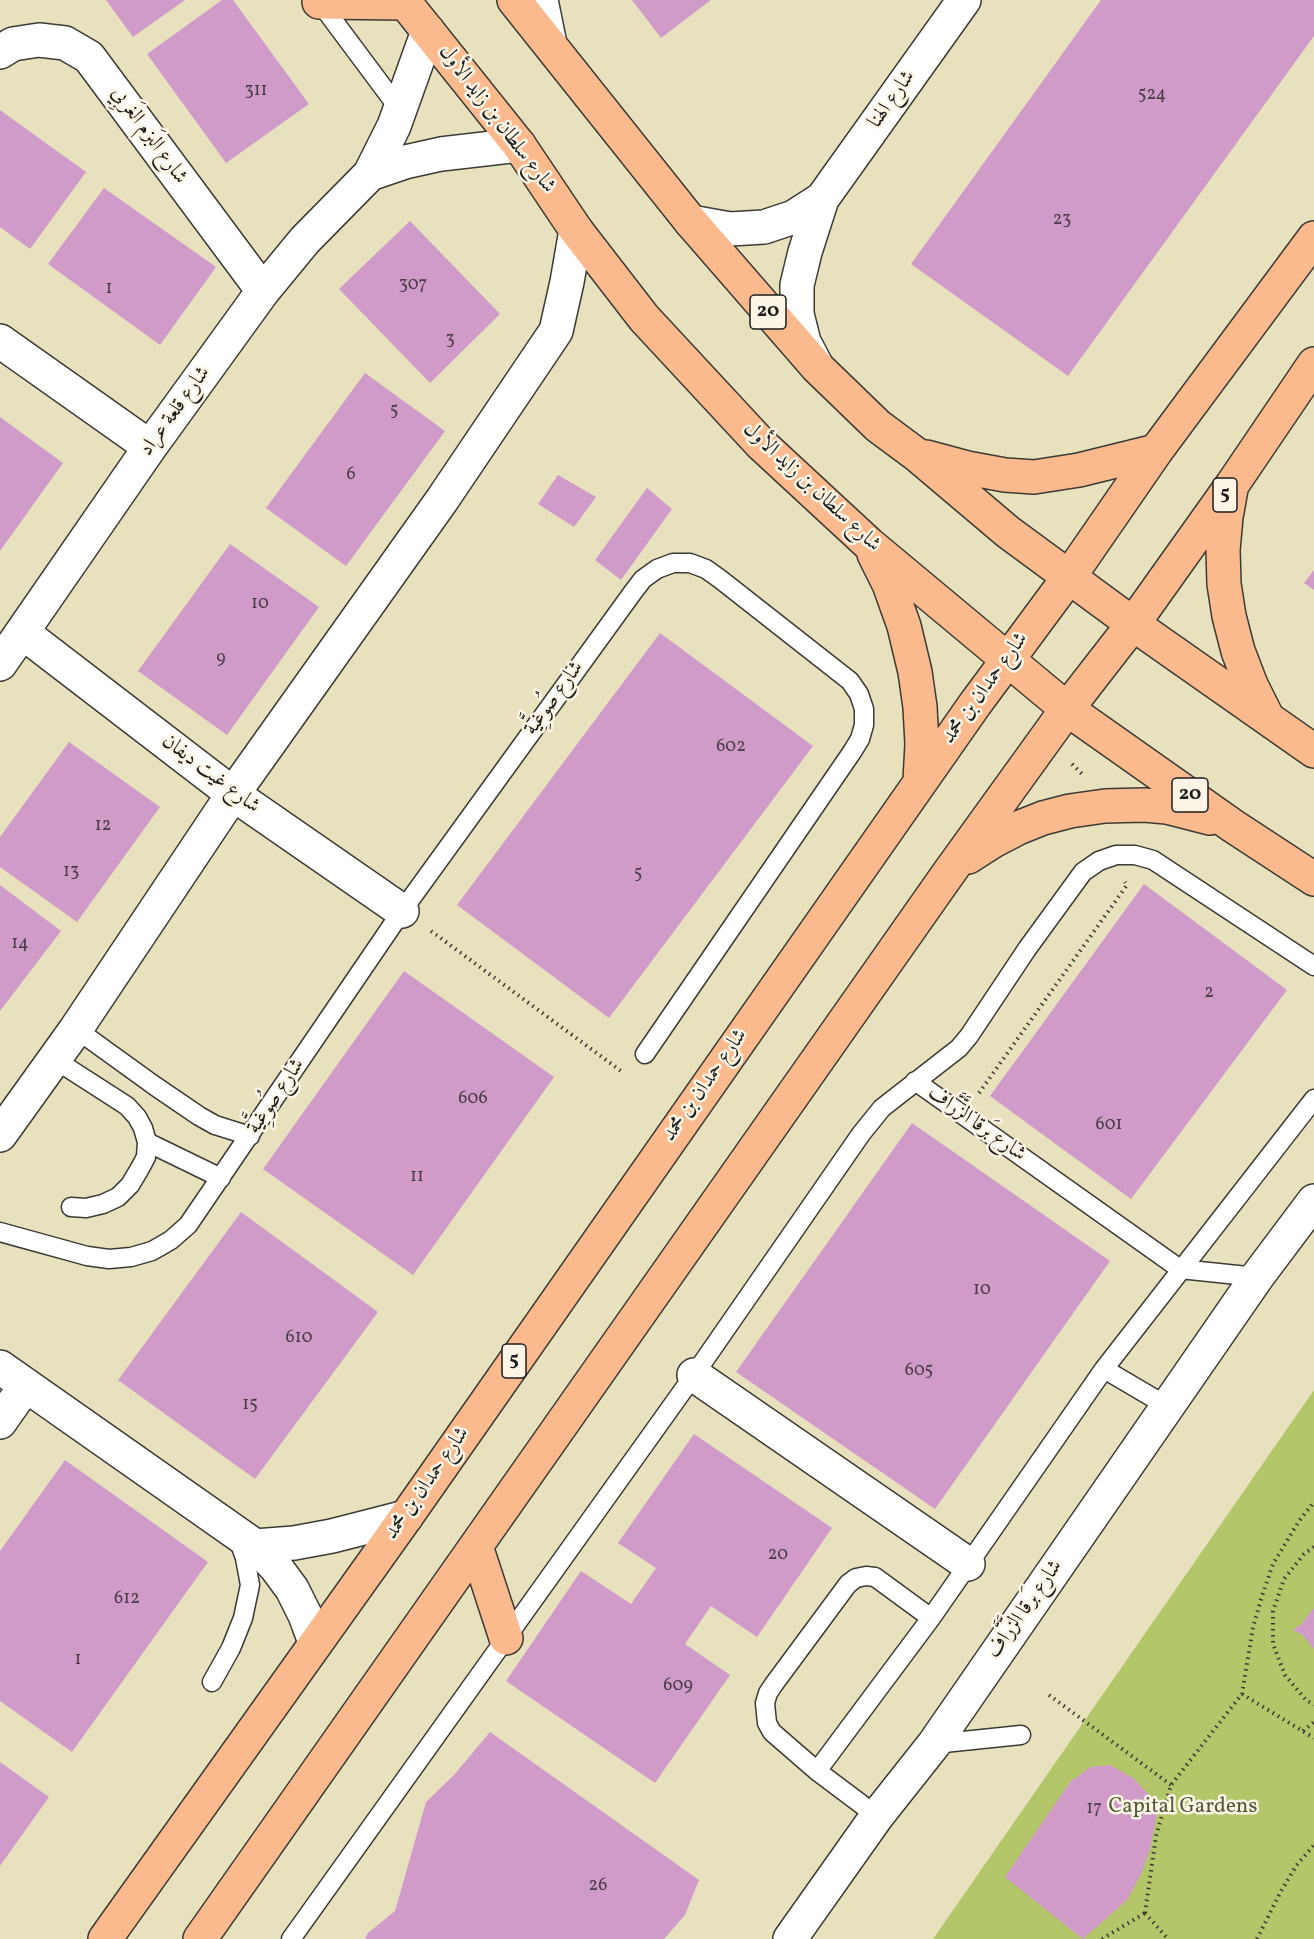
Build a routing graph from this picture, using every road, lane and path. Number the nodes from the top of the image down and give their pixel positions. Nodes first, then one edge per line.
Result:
1 (514, 0) edge
2 (541, 0) edge
3 (964, 0) edge
4 (319, 1) edge
5 (404, 2) edge
6 (428, 31) junction
7 (550, 44) junction
8 (0, 52) edge
9 (400, 110) junction
10 (519, 145) junction
11 (370, 174) junction
12 (822, 199) junction
13 (691, 222) junction
14 (576, 230) junction
15 (1314, 238) edge
16 (263, 291) junction
17 (0, 341) edge
18 (1314, 364) edge
19 (817, 368) junction
20 (150, 447) junction
21 (1156, 451) junction
22 (917, 455) junction
23 (1232, 485) junction
24 (869, 544) junction
25 (1069, 577) junction
26 (1132, 624) junction
27 (22, 632) junction
28 (1007, 660) junction
29 (0, 664) edge
30 (1067, 709) junction
31 (1267, 716) junction
32 (1314, 751) edge
33 (920, 781) junction
34 (233, 794) junction
35 (1233, 826) junction
36 (948, 873) junction
37 (1121, 876) dead end
38 (1314, 879) edge
39 (402, 911) junction
40 (1314, 966) edge
41 (76, 1029) junction
42 (645, 1054) dead end
43 (54, 1059) junction
44 (621, 1071) dead end
45 (915, 1081) junction
46 (1314, 1099) edge
47 (963, 1115) junction
48 (0, 1135) edge
49 (250, 1136) junction
50 (147, 1142) junction
51 (221, 1178) junction
52 (1314, 1201) edge
53 (71, 1207) dead end
54 (0, 1232) edge
55 (1180, 1269) junction
56 (1257, 1277) junction
57 (1104, 1370) junction
58 (694, 1375) junction
59 (13, 1376) edge
60 (1167, 1406) junction
61 (0, 1422) edge
62 (1314, 1502) edge
63 (406, 1517) junction
64 (246, 1540) junction
65 (476, 1546) junction
66 (1314, 1547) edge
67 (968, 1564) junction
68 (931, 1618) junction
69 (506, 1638) junction
70 (315, 1642) junction
71 (212, 1682) dead end
72 (1242, 1694) junction
73 (1049, 1695) dead end
74 (1314, 1706) edge
75 (1314, 1722) edge
76 (1303, 1731) junction
77 (1021, 1735) dead end
78 (1314, 1738) edge
79 (934, 1744) junction
80 (817, 1771) junction
81 (1171, 1785) junction
82 (877, 1816) junction
83 (1314, 1845) edge
84 (1145, 1913) junction
85 (105, 1939) edge
86 (200, 1939) edge
87 (291, 1939) edge
88 (790, 1939) edge
89 (1102, 1939) edge
90 (1168, 1939) edge
91 (1257, 1939) edge

1 - 7 main road, 20
2 - 7 street
3 - 12 street, شارع الهنا
4 - 5 main road
4 - 9 lane
5 - 6 main road, شارع سلطان بن زايد الأول / 20
6 - 9 street, شارع قلعة عراد
6 - 10 main road, شارع سلطان بن زايد الأول / 20
7 - 13 main road, 20
8 - 16 street, شارع البَزم الغَربِي
9 - 11 street, شارع قلعة عراد
10 - 11 street, شارع قلعة عراد
10 - 14 main road, شارع سلطان بن زايد الأول / 20
11 - 16 street, شارع قلعة عراد
12 - 13 street, شارع الهنا
12 - 19 street, شارع الهنا
13 - 19 main road, 20
14 - 24 main road, شارع سلطان بن زايد الأول / 20
14 - 34 street
15 - 21 main road, شارع حمدان بن محمد / 5
16 - 20 street, شارع قلعة عراد
17 - 20 street
18 - 23 main road, 5
19 - 22 main road, 20
20 - 27 street, شارع قلعة عراد
21 - 22 main road
21 - 25 main road, شارع حمدان بن محمد / 5
22 - 25 main road, 20
23 - 26 main road, 5
23 - 31 main road
24 - 28 main road, شارع سلطان بن زايد الأول / 20
24 - 33 main road
25 - 26 main road, 20
25 - 28 main road, شارع حمدان بن محمد / 5
26 - 30 main road, 5
26 - 31 main road, 20
27 - 29 street, شارع قلعة عراد
27 - 34 street, شارع غيت ديفان
28 - 30 main road, شارع سلطان بن زايد الأول / 20
28 - 33 main road, شارع حمدان بن محمد / 5
30 - 35 main road, شارع سلطان بن زايد الأول / 20
30 - 36 main road, 5
31 - 32 main road, 20
33 - 63 main road, شارع حمدان بن محمد / 5
34 - 39 street, شارع غيت ديفان
34 - 41 street
35 - 36 main road
35 - 38 main road, شارع سلطان بن زايد الأول / 20
36 - 65 main road, 5
37 - 47 path
39 - 42 lane, شارع صُوغِيَّة
39 - 44 path
39 - 49 lane, شارع صُوغِيَّة
40 - 45 lane
41 - 43 street
41 - 49 lane
43 - 48 street
43 - 50 lane
45 - 47 lane, شارع بَرقا الزَّرَّاف
45 - 58 lane
46 - 55 lane
47 - 55 lane, شارع بَرقا الزَّرَّاف
49 - 51 lane, شارع صُوغِيَّة
50 - 51 lane
50 - 53 lane
51 - 54 lane, شارع صُوغِيَّة
52 - 56 street, شارع بَرقا الزَّرَّاف
55 - 56 lane, شارع بَرقا الزَّرَّاف
55 - 57 lane
56 - 60 street, شارع بَرقا الزَّرَّاف
57 - 60 lane
57 - 67 lane
58 - 67 street
58 - 69 lane
59 - 61 street
59 - 64 street
60 - 79 street, شارع بَرقا الزَّرَّاف
62 - 72 path
63 - 64 street
63 - 70 main road, شارع حمدان بن محمد / 5
64 - 70 street
64 - 71 lane
65 - 69 main road
65 - 86 main road, 5
66 - 74 path
67 - 68 lane
68 - 80 lane
68 - 80 lane
69 - 87 lane
70 - 85 main road, شارع حمدان بن محمد / 5
72 - 76 path
72 - 81 path
73 - 81 path
75 - 76 path
76 - 78 path
77 - 79 lane
79 - 82 street, شارع بَرقا الزَّرَّاف
80 - 82 lane
81 - 84 path
82 - 88 street, شارع بَرقا الزَّرَّاف
83 - 91 path
84 - 89 path
84 - 90 path

